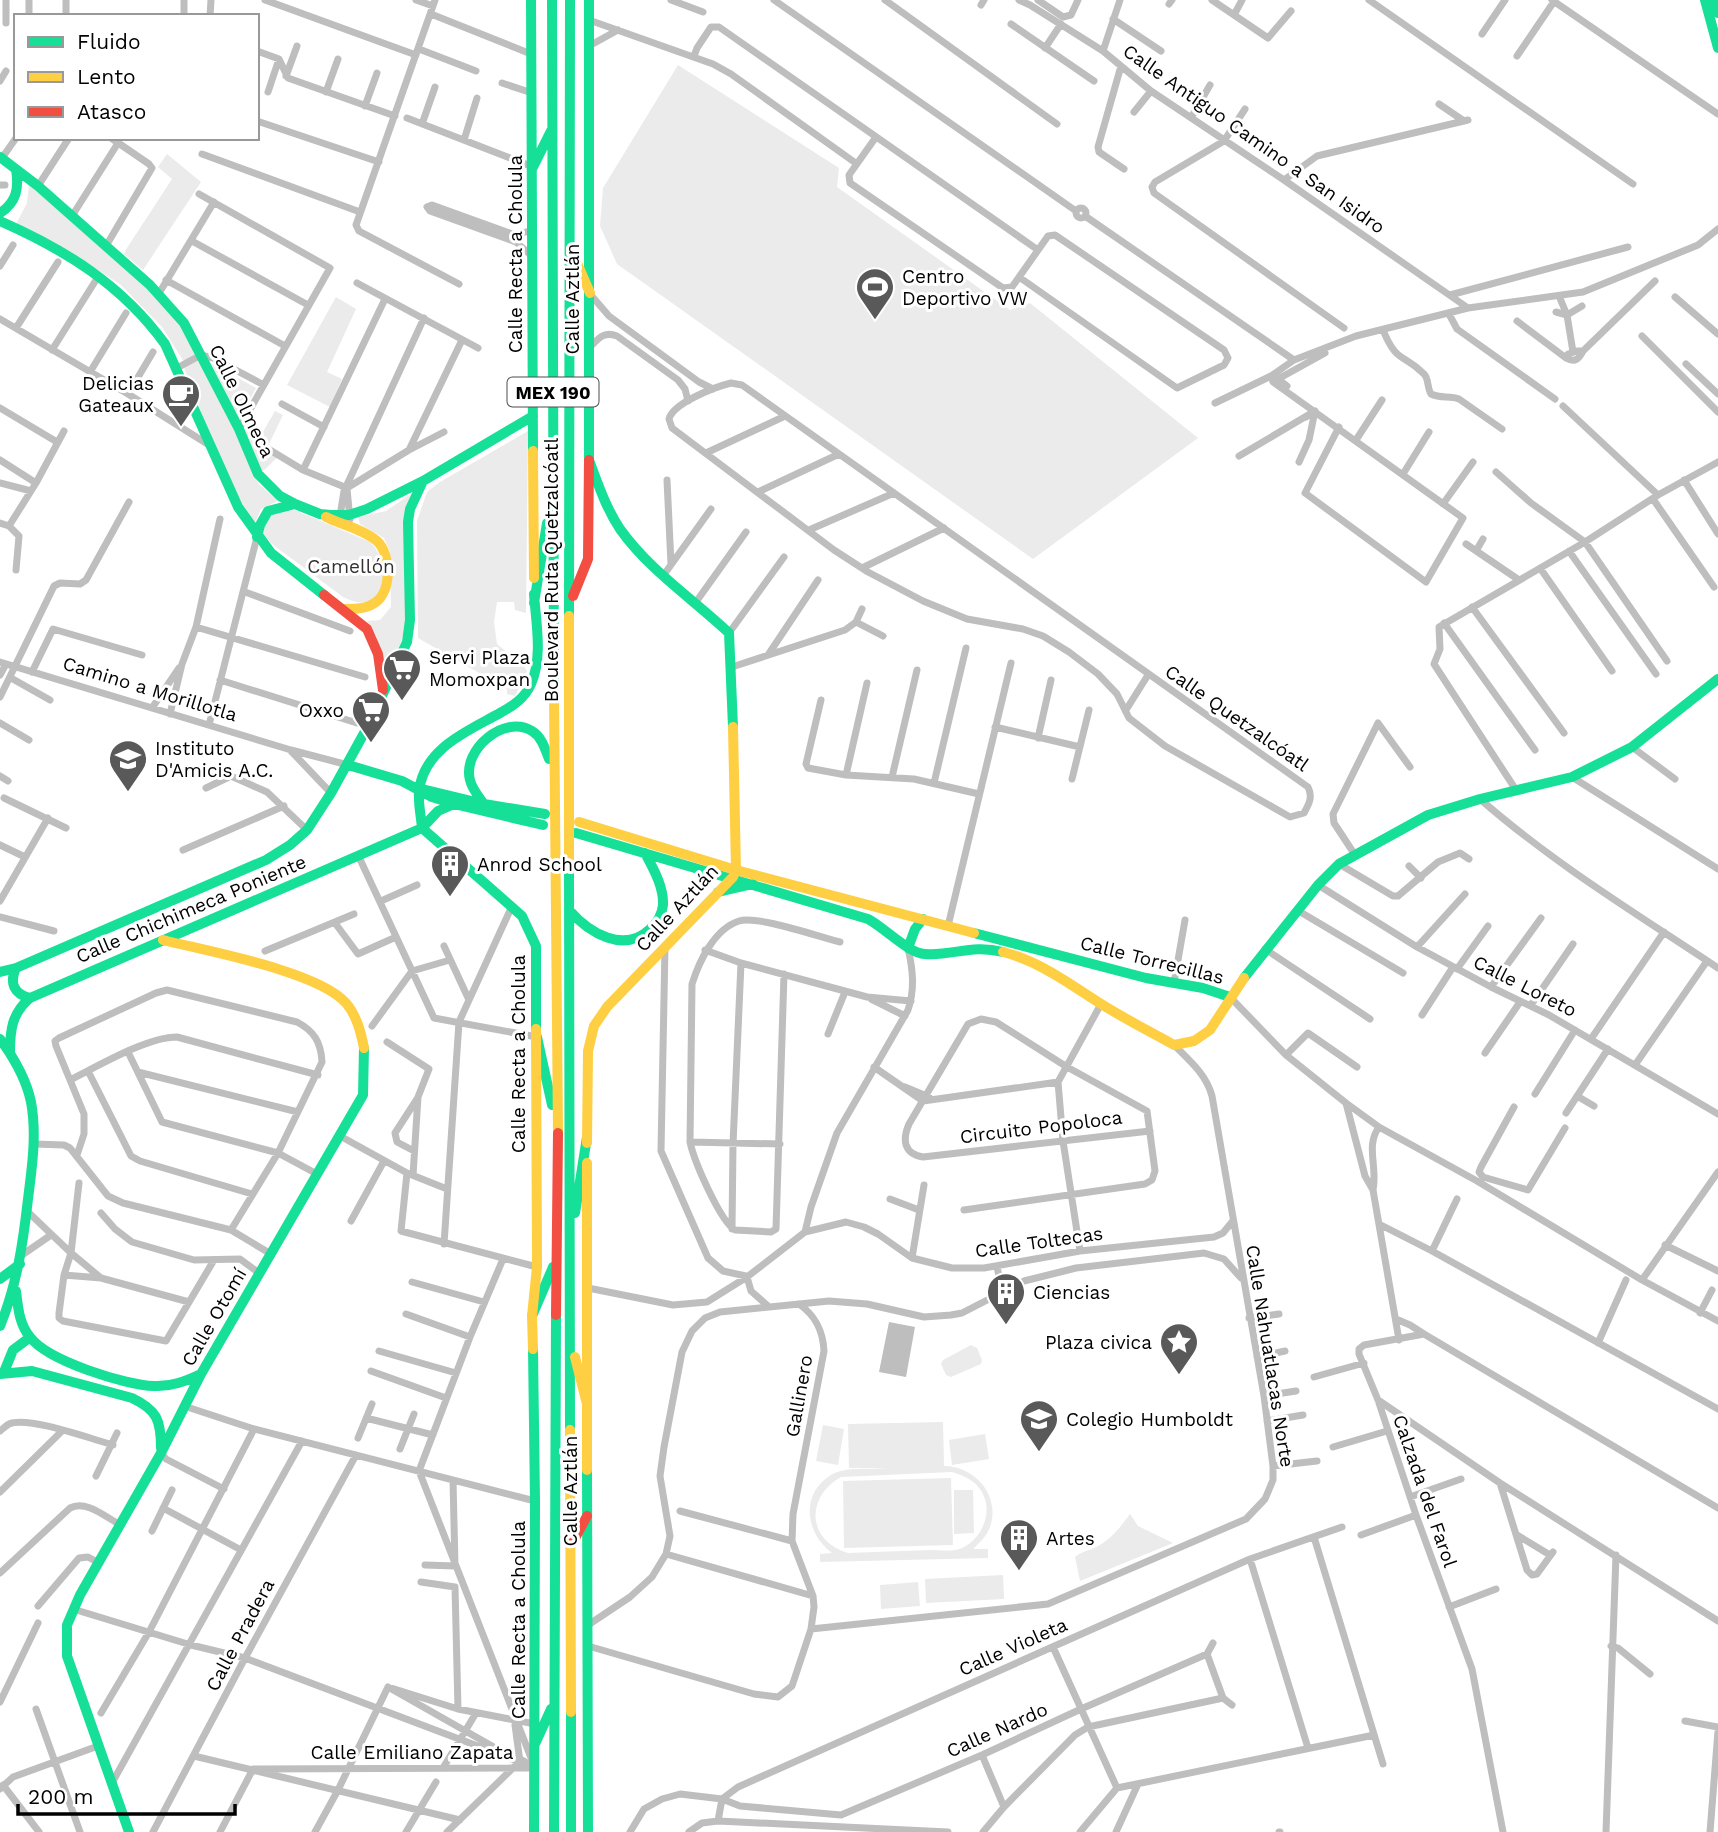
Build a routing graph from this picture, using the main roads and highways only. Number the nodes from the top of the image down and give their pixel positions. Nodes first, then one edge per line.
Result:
1 (531, 0) edge
2 (552, 0) edge
3 (570, 0) edge
4 (589, 0) edge
5 (1705, 0) edge
6 (1714, 0) edge
7 (1718, 13) edge
8 (1718, 48) edge
9 (552, 128) junction
10 (1, 157) edge
11 (533, 167) junction
12 (16, 169) junction
13 (0, 213) edge
14 (0, 221) edge
15 (568, 242) junction
16 (590, 293) junction
17 (533, 416) junction
18 (589, 460) junction
19 (423, 481) junction
20 (553, 485) junction
21 (295, 504) junction
22 (342, 518) junction
23 (257, 537) junction
24 (534, 603) junction
25 (570, 603) junction
26 (344, 609) junction
27 (1718, 679) edge
28 (383, 690) junction
29 (348, 765) junction
30 (426, 767) junction
31 (402, 781) junction
32 (554, 784) junction
33 (419, 788) junction
34 (454, 804) junction
35 (484, 804) junction
36 (422, 828) junction
37 (645, 853) junction
38 (734, 873) junction
39 (753, 884) junction
40 (718, 892) junction
41 (569, 910) junction
42 (923, 919) junction
43 (960, 929) junction
44 (163, 940) junction
45 (908, 948) junction
46 (957, 951) junction
47 (16, 968) junction
48 (0, 972) edge
49 (1230, 997) junction
50 (30, 998) junction
51 (537, 1037) junction
52 (0, 1039) edge
53 (10, 1052) junction
54 (558, 1128) junction
55 (587, 1138) junction
56 (569, 1251) junction
57 (21, 1260) junction
58 (556, 1260) junction
59 (0, 1279) edge
60 (16, 1286) junction
61 (532, 1316) junction
62 (0, 1326) edge
63 (570, 1335) junction
64 (29, 1338) junction
65 (2, 1373) edge
66 (201, 1374) junction
67 (587, 1404) junction
68 (160, 1453) junction
69 (587, 1516) junction
70 (571, 1546) junction
71 (554, 1702) junction
72 (533, 1748) junction
73 (129, 1832) edge
74 (534, 1832) edge
75 (554, 1832) edge
76 (571, 1832) edge
77 (588, 1832) edge

1 - 11 main road, Calle Recta a Cholula
2 - 9 main road, Calle Recta a Cholula / MEX 190
3 - 15 main road, Boulevard Ruta Quetzalcóatl / MEX 190
4 - 16 main road, Calle Aztlán
5 - 8 main road
6 - 7 main road
9 - 11 main road
9 - 20 main road, Calle Recta a Cholula / MEX 190
10 - 12 main road, Calle Olmeca
11 - 17 main road, Calle Recta a Cholula
12 - 13 main road
12 - 21 main road, Calle Olmeca
14 - 23 main road
15 - 16 main road
15 - 25 main road, Boulevard Ruta Quetzalcóatl / MEX 190
16 - 18 main road, Calle Aztlán
17 - 19 main road, Calle Olmeca
17 - 24 main road, Calle Recta a Cholula
18 - 25 main road
18 - 38 main road, Calle Aztlán
19 - 22 main road, Calle Olmeca
19 - 28 main road, Calle Chichimeca Poniente
20 - 24 main road
20 - 32 main road, Calle Recta a Cholula / MEX 190
21 - 22 main road, Calle Olmeca
21 - 23 main road
22 - 26 main road
23 - 26 main road
24 - 30 main road, Calle Recta a Cholula
25 - 41 main road, Boulevard Ruta Quetzalcóatl / MEX 190
26 - 28 main road
27 - 49 main road
28 - 29 main road, Calle Chichimeca Poniente
29 - 31 main road, Camino a Morillotla
29 - 47 main road, Calle Chichimeca Poniente
30 - 31 main road
30 - 33 main road, Calle Recta a Cholula
31 - 33 main road, Camino a Morillotla
32 - 35 main road
32 - 54 main road, Calle Recta a Cholula
33 - 34 main road
33 - 35 main road
33 - 36 main road, Calle Recta a Cholula
34 - 35 main road
34 - 36 main road, Calle Chichimeca Poniente
36 - 44 main road, Calle Chichimeca Poniente
36 - 51 main road, Calle Recta a Cholula
37 - 38 main road, Calle Torrecillas
37 - 38 main road, Calle Torrecillas
37 - 41 main road
38 - 39 main road, Calle Torrecillas
38 - 40 main road, Calle Aztlán
38 - 42 main road, Calle Torrecillas
39 - 40 main road
39 - 45 main road, Calle Torrecillas
40 - 55 main road, Calle Aztlán
41 - 56 main road
42 - 43 main road, Calle Torrecillas
42 - 45 main road
43 - 46 main road
43 - 49 main road, Calle Torrecillas
44 - 50 main road, Calle Chichimeca Poniente
44 - 66 main road, Calle Otomí
45 - 46 main road
46 - 49 main road
47 - 48 main road, Calle Chichimeca Poniente
47 - 50 main road
50 - 53 main road
51 - 54 main road
51 - 61 main road, Calle Recta a Cholula
52 - 53 main road
53 - 57 main road
54 - 58 main road, Calle Recta a Cholula
55 - 56 main road
55 - 67 main road, Calle Aztlán
56 - 63 main road
57 - 59 main road
57 - 60 main road
58 - 61 main road
58 - 71 main road, Calle Recta a Cholula
60 - 62 main road
60 - 64 main road
61 - 72 main road, Calle Recta a Cholula
63 - 67 main road
63 - 70 main road
64 - 65 main road
64 - 66 main road
65 - 68 main road
66 - 68 main road, Calle Otomí
67 - 69 main road, Calle Aztlán
68 - 73 main road, Calle Otomí
69 - 70 main road
69 - 77 main road, Calle Aztlán
70 - 76 main road
71 - 72 main road
71 - 75 main road, Calle Recta a Cholula
72 - 74 main road, Calle Recta a Cholula

